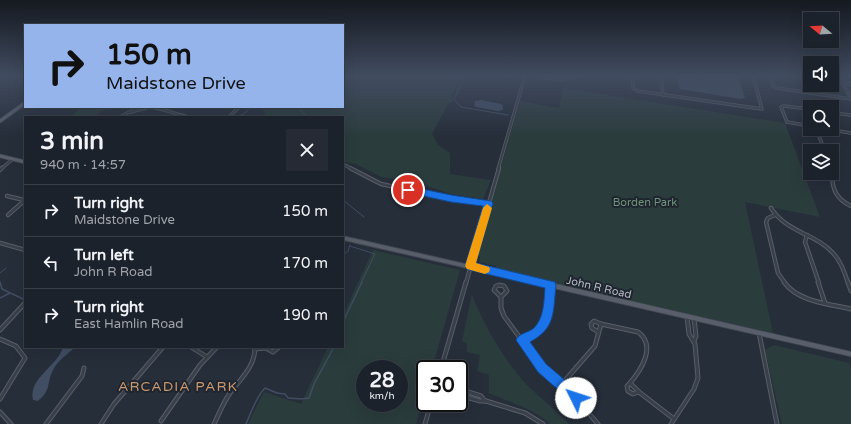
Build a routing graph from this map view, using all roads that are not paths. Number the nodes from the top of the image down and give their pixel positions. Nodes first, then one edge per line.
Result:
1 (519, 96) edge
2 (668, 96) edge
3 (758, 96) edge
4 (834, 96) edge
5 (851, 98) edge
6 (24, 104) edge
7 (140, 108) edge
8 (145, 108) edge
9 (160, 108) edge
10 (238, 108) edge
11 (803, 108) edge
12 (130, 112) junction
13 (839, 114) edge
14 (851, 115) edge
15 (122, 116) edge
16 (186, 116) edge
17 (230, 116) edge
18 (0, 121) edge
19 (803, 125) edge
20 (839, 131) edge
21 (851, 133) edge
22 (0, 156) edge
23 (14, 159) junction
24 (24, 162) edge
25 (344, 165) edge
26 (0, 170) edge
27 (833, 180) edge
28 (420, 192) junction
29 (7, 196) dead end
30 (24, 200) edge
31 (416, 200) dead end
32 (24, 201) edge
33 (488, 203) junction
34 (851, 206) edge
35 (771, 208) dead end
36 (8, 215) dead end
37 (776, 215) junction
38 (807, 235) junction
39 (344, 238) edge
40 (0, 243) edge
41 (24, 250) edge
42 (470, 266) junction
43 (551, 285) junction
44 (851, 292) edge
45 (500, 297) junction
46 (825, 303) junction
47 (24, 304) edge
48 (851, 309) edge
49 (687, 317) junction
50 (694, 318) junction
51 (601, 324) junction
52 (0, 330) edge
53 (598, 332) junction
54 (759, 333) junction
55 (0, 339) edge
56 (522, 340) junction
57 (694, 341) junction
58 (162, 348) edge
59 (193, 348) edge
60 (216, 348) edge
61 (255, 348) edge
62 (266, 348) edge
63 (278, 348) edge
64 (851, 354) edge
65 (207, 357) junction
66 (444, 360) edge
67 (84, 368) dead end
68 (630, 383) junction
69 (561, 385) junction
70 (468, 392) edge
71 (640, 392) junction
72 (468, 398) edge
73 (0, 399) edge
74 (486, 401) junction
75 (0, 412) edge
76 (428, 412) edge
77 (674, 419) junction
78 (160, 421) dead end
79 (11, 424) edge
80 (46, 424) edge
81 (101, 424) edge
82 (214, 424) edge
83 (425, 424) edge
84 (543, 424) edge
85 (598, 424) edge
86 (671, 424) edge
87 (777, 424) edge

1 - 33 street
2 - 3 street
4 - 5 street
6 - 18 main road
7 - 12 street
8 - 12 street
9 - 16 street
10 - 17 street
11 - 19 street
12 - 15 street
13 - 14 street
20 - 21 street
22 - 23 main road
23 - 24 main road
23 - 26 street
25 - 28 street
27 - 34 street
28 - 31 street
28 - 33 street
29 - 30 street
32 - 36 street
33 - 42 street
35 - 37 street
37 - 38 street
37 - 46 street
38 - 44 street
38 - 46 street
39 - 42 main road, John R Road
40 - 41 street
42 - 43 main road, John R Road
42 - 66 street
43 - 49 main road, John R Road
43 - 56 street
45 - 45 street
45 - 56 street
46 - 48 street
47 - 52 street
49 - 50 main road, John R Road
49 - 57 street
50 - 54 main road, John R Road
50 - 57 street
51 - 53 street
51 - 53 street
51 - 68 street
53 - 69 street
54 - 64 main road, John R Road
54 - 87 street
55 - 73 street
56 - 69 street
57 - 77 street
58 - 81 street
59 - 65 street
60 - 65 street
61 - 62 street
61 - 82 street
62 - 63 street
65 - 78 street
67 - 80 street
68 - 71 street
68 - 71 street
69 - 85 street
70 - 74 street
71 - 77 street
72 - 74 street
74 - 84 street
75 - 79 street
76 - 83 street
77 - 86 street

